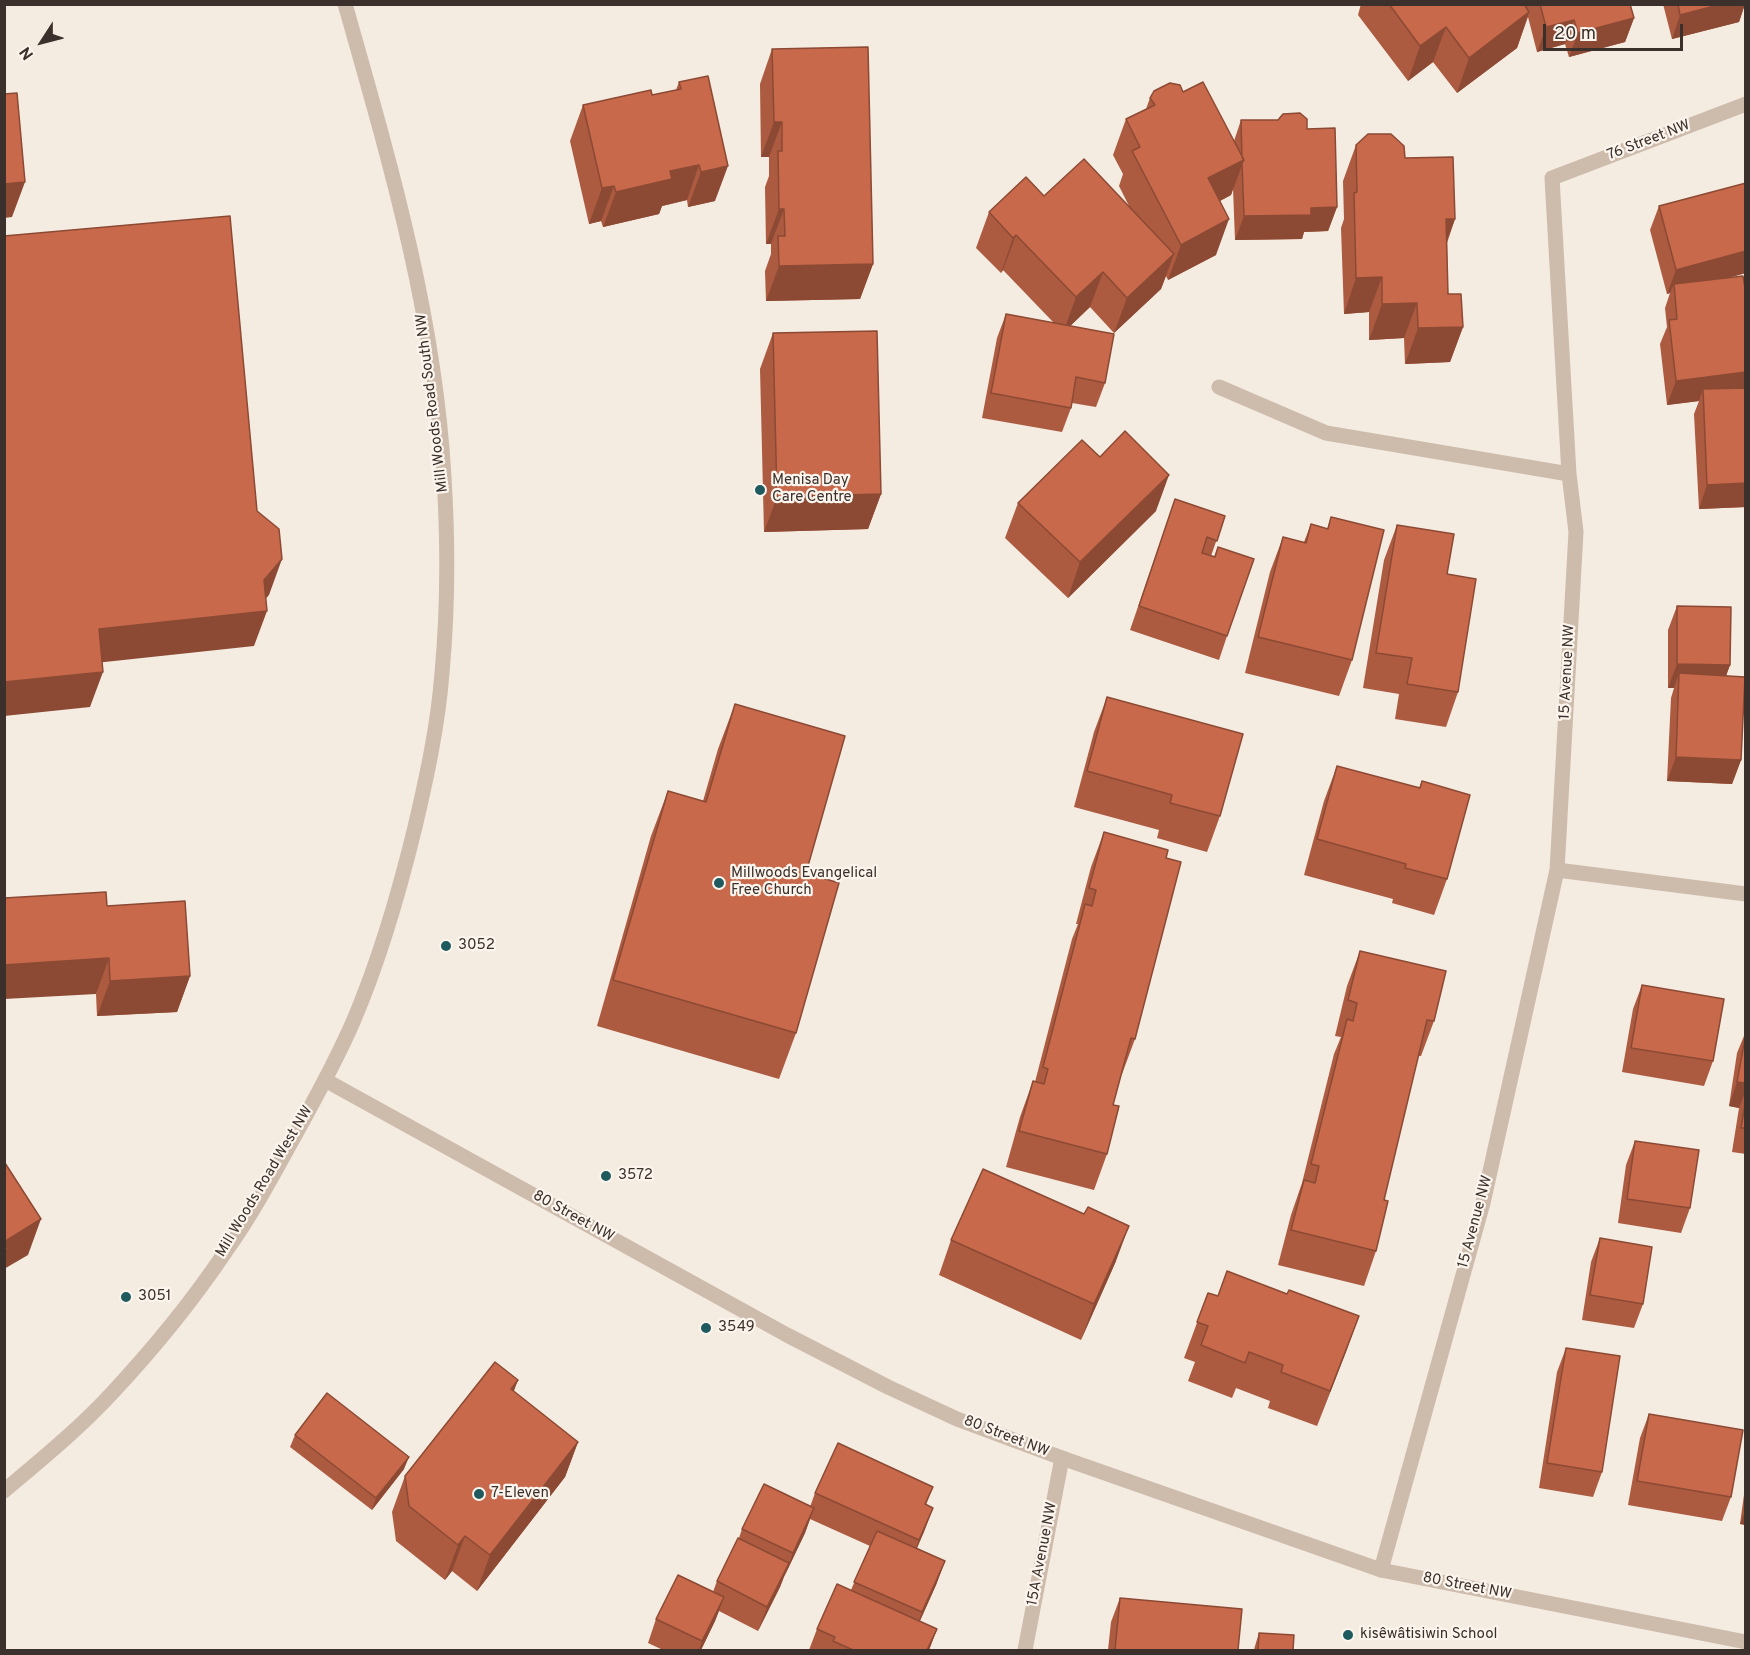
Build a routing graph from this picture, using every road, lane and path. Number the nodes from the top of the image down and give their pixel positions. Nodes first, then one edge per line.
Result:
1 (345, 4) edge
2 (1746, 104) edge
3 (1552, 178) joint
4 (1219, 387) dead end
5 (1569, 474) junction
6 (1557, 870) junction
7 (1746, 894) edge
8 (325, 1080) junction
9 (1062, 1458) junction
10 (4, 1491) edge
11 (1381, 1570) junction
12 (1746, 1642) edge
13 (1025, 1650) edge

1 - 8 street, Mill Woods Road South NW
2 - 3 street, 76 Street NW
3 - 5 street, 15 Avenue NW
4 - 5 street
5 - 6 street, 15 Avenue NW
6 - 7 street
6 - 11 street, 15 Avenue NW
8 - 9 street, 80 Street NW
8 - 10 street, Mill Woods Road West NW
9 - 11 street, 80 Street NW
9 - 13 street, 15A Avenue NW
11 - 12 street, 80 Street NW

